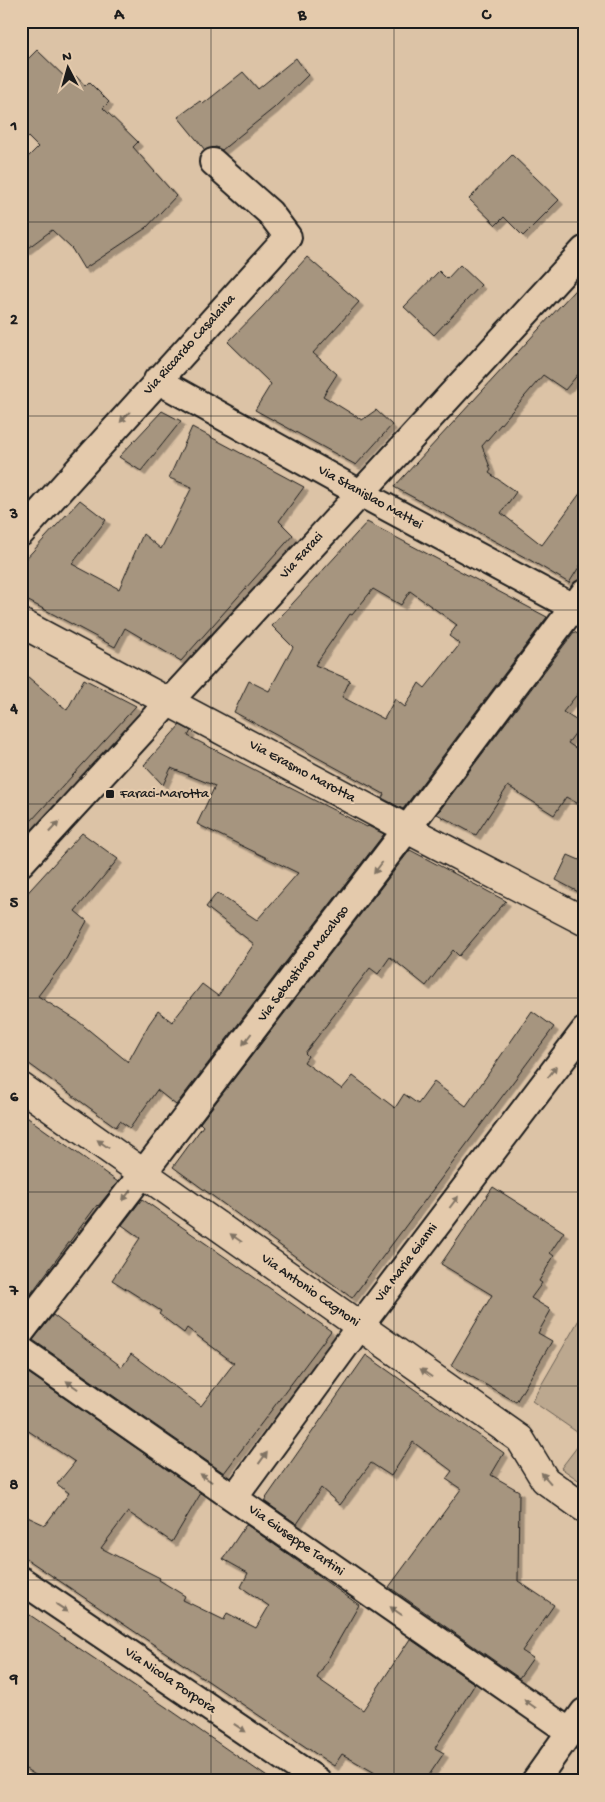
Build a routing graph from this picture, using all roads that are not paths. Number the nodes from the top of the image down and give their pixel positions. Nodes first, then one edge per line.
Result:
1 (213, 162) dead end
2 (584, 250) edge
3 (157, 380) junction
4 (360, 493) junction
5 (21, 532) edge
6 (580, 605) edge
7 (21, 623) edge
8 (170, 702) junction
9 (408, 829) junction
10 (21, 863) edge
11 (584, 921) edge
12 (584, 1031) edge
13 (21, 1087) edge
14 (144, 1174) junction
15 (360, 1326) junction
16 (21, 1332) edge
17 (21, 1350) edge
18 (234, 1498) junction
19 (584, 1508) edge
20 (21, 1580) edge
21 (577, 1722) edge
22 (318, 1781) edge
23 (535, 1781) edge

1 - 3 street, Via Riccardo Casalaina
2 - 4 street, Via Faraci
3 - 4 street, Via Stanislao Mattei
3 -> 5 street, Via Riccardo Casalaina
4 - 6 street, Via Stanislao Mattei
4 - 8 street, Via Faraci
6 - 9 street, Via Sebastiano Macaluso
7 - 8 main road, Via Erasmo Marotta
8 - 9 main road, Via Erasmo Marotta
10 -> 8 street, Via Faraci
9 - 11 main road, Via Erasmo Marotta
9 -> 14 street, Via Sebastiano Macaluso
15 -> 12 street, Via Maria Gianni
14 -> 13 main road, Via Antonio Cagnoni
15 -> 14 main road, Via Antonio Cagnoni
14 -> 16 street, Via Sebastiano Macaluso
18 -> 15 street, Via Maria Gianni
19 -> 15 main road, Via Antonio Cagnoni
18 -> 17 street, Via Giuseppe Tartini
21 -> 18 street, Via Giuseppe Tartini
20 -> 22 street, Via Nicola Porpora
21 - 23 street

